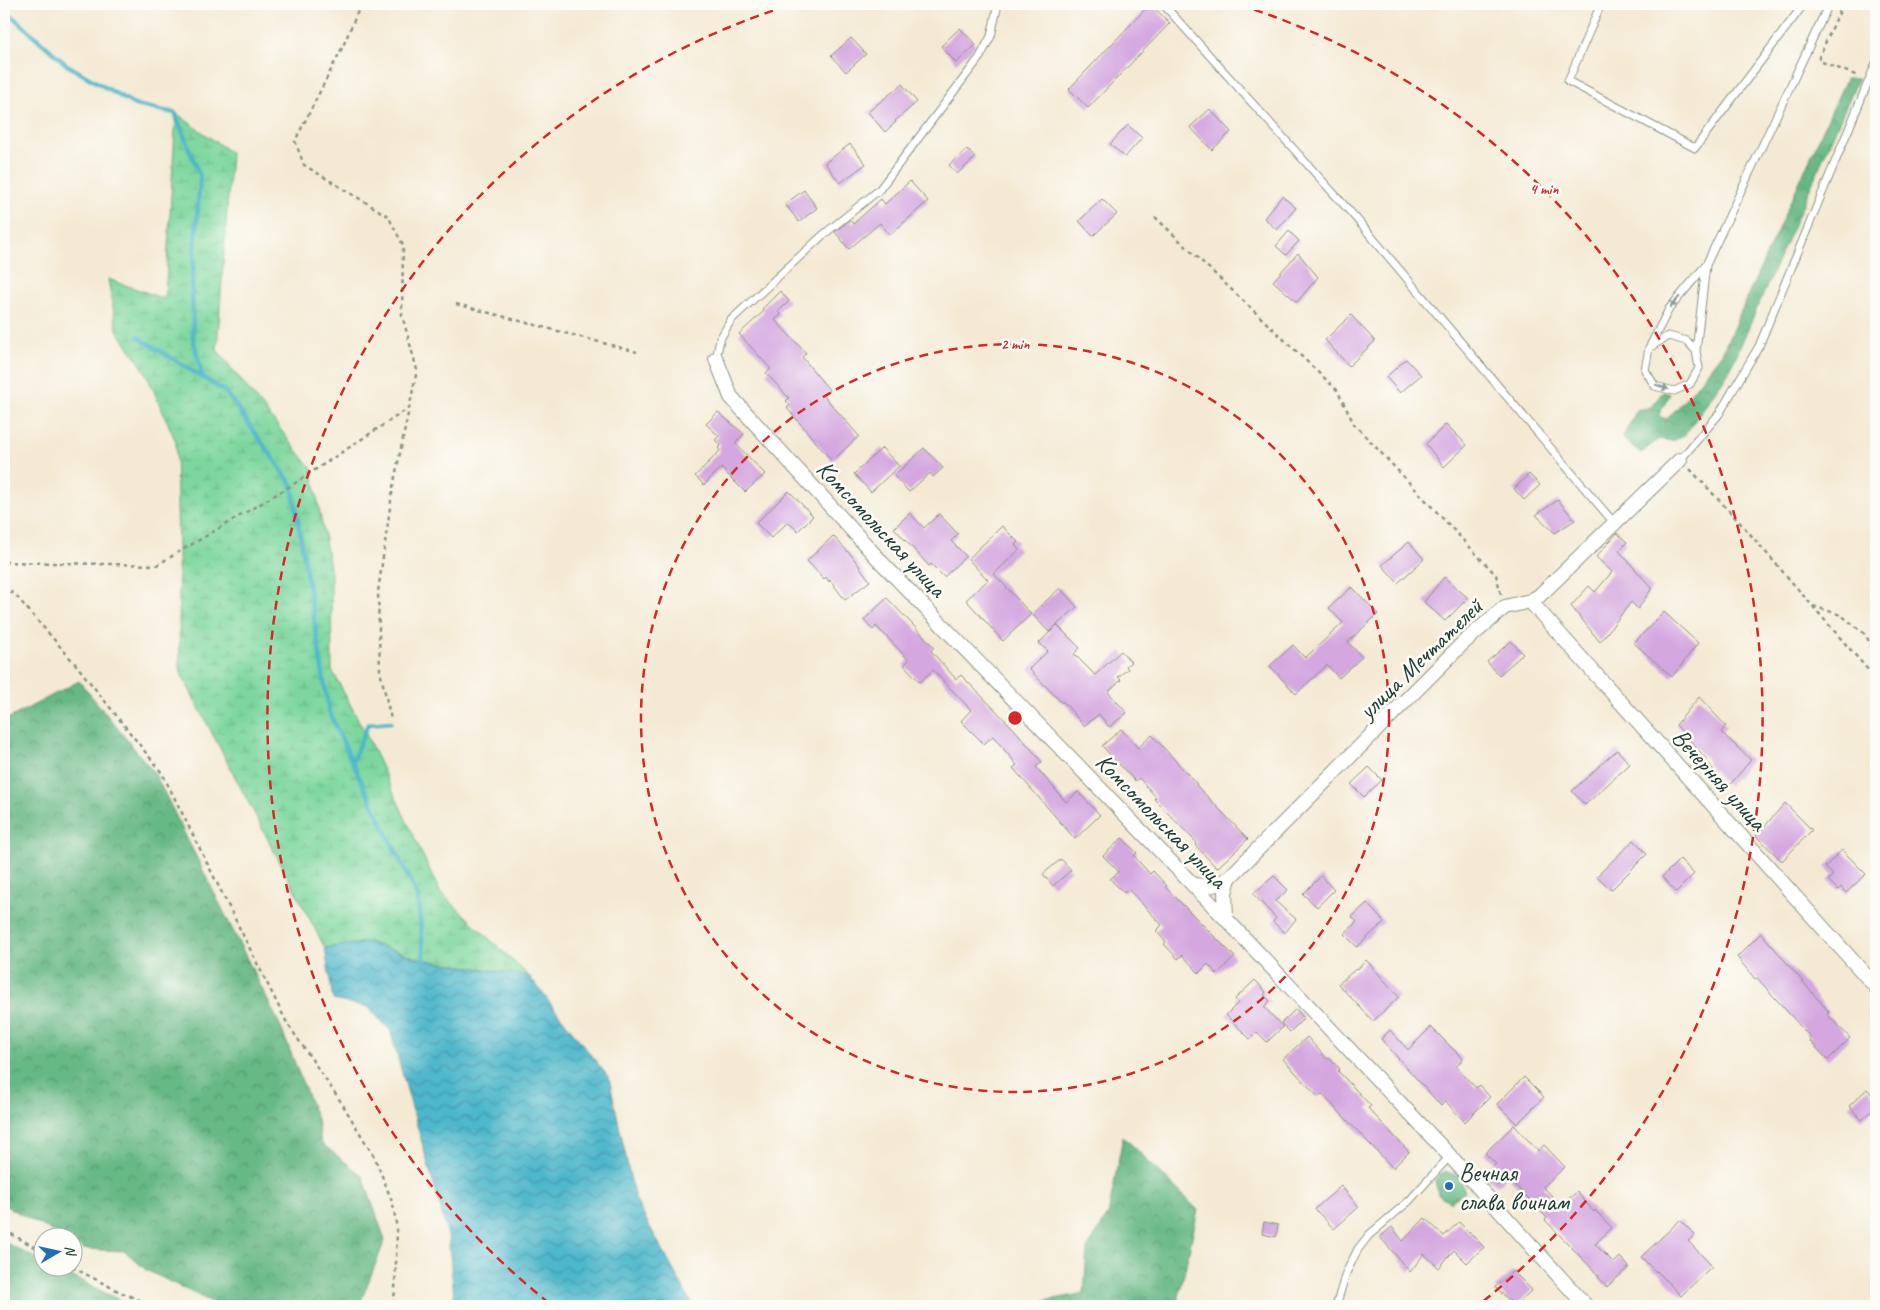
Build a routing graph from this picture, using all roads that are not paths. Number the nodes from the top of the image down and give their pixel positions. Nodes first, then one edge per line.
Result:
1 (998, 4) edge
2 (1163, 4) edge
3 (1601, 4) edge
4 (1804, 4) edge
5 (1829, 4) edge
6 (1876, 63) edge
7 (1873, 82) edge
8 (1706, 265) junction
9 (1649, 348) junction
10 (1696, 350) junction
11 (716, 359) joint
12 (1680, 460) joint
13 (1615, 524) junction
14 (1530, 601) junction
15 (1229, 878) junction
16 (1193, 885) junction
17 (1226, 918) junction
18 (1876, 987) edge
19 (1450, 1156) junction
20 (1336, 1306) edge
21 (1586, 1306) edge

1 - 11 lane
2 - 13 lane
3 - 4 lane
5 - 8 lane
6 - 7 lane
7 - 12 lane
8 -> 9 lane
8 - 10 lane
9 - 10 lane
9 -> 10 lane
11 - 16 street, Комсомольская улица
12 - 13 street, улица Мечтателей
13 - 14 street, улица Мечтателей
14 - 15 street, улица Мечтателей
14 - 18 street, Вечерняя улица
15 - 16 street, улица Мечтателей
15 - 17 street
16 - 17 street, Комсомольская улица
17 - 19 street, Комсомольская улица
19 - 20 lane
19 - 21 street, Комсомольская улица

